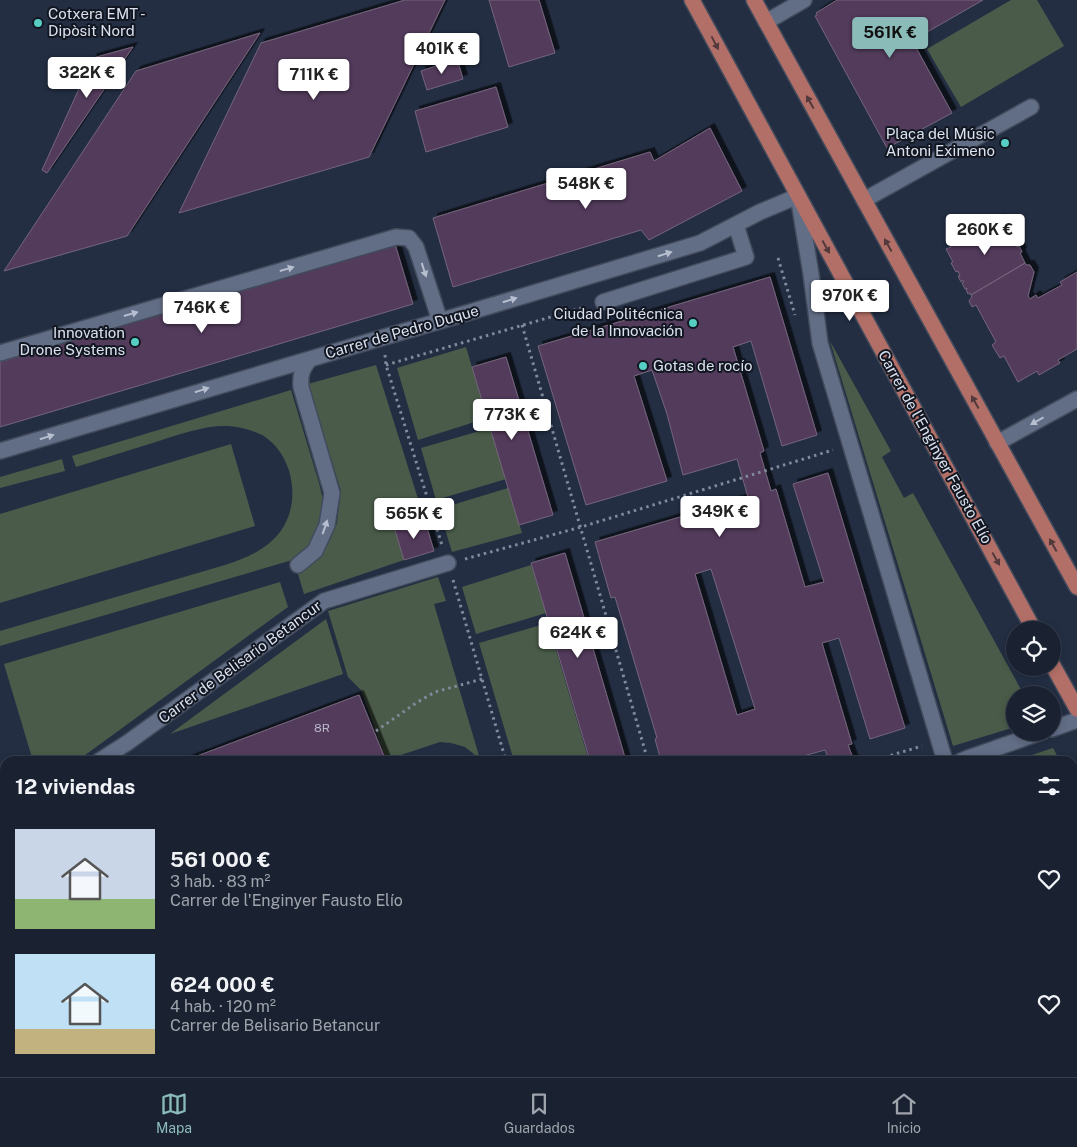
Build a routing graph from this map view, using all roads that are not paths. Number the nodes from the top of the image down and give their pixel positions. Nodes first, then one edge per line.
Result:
1 (692, 0) edge
2 (754, 0) edge
3 (804, 0) edge
4 (766, 22) junction
5 (1031, 107) dead end
6 (798, 196) junction
7 (864, 200) junction
8 (736, 225) junction
9 (602, 302) road end
10 (440, 321) junction
11 (0, 353) edge
12 (310, 358) junction
13 (1077, 399) edge
14 (997, 443) junction
15 (0, 451) edge
16 (448, 563) road end
17 (298, 565) dead end
18 (1077, 587) edge
19 (1029, 621) edge
20 (1059, 676) edge
21 (1077, 709) edge
22 (1077, 720) edge
23 (1061, 726) edge
24 (1018, 741) edge
25 (106, 756) edge
26 (944, 756) edge
27 (977, 756) edge

1 -> 6 main road, Carrer de l'Enginyer Fausto Elío
2 - 4 main road
3 - 4 street
7 -> 4 main road
5 - 7 street
6 - 8 street, Carrer de Pedro Duque
6 -> 19 main road, Carrer de l'Enginyer Fausto Elío
6 - 26 street
14 -> 7 main road
8 - 9 street
10 -> 8 street, Carrer de Pedro Duque
11 -> 10 street
10 - 12 street, Carrer de Pedro Duque
15 -> 12 street, Carrer de Pedro Duque
17 -> 12 street
13 -> 14 street
18 -> 14 main road
16 - 25 street, Carrer de Belisario Betancur
20 - 21 main road
22 - 23 street
24 - 27 street

